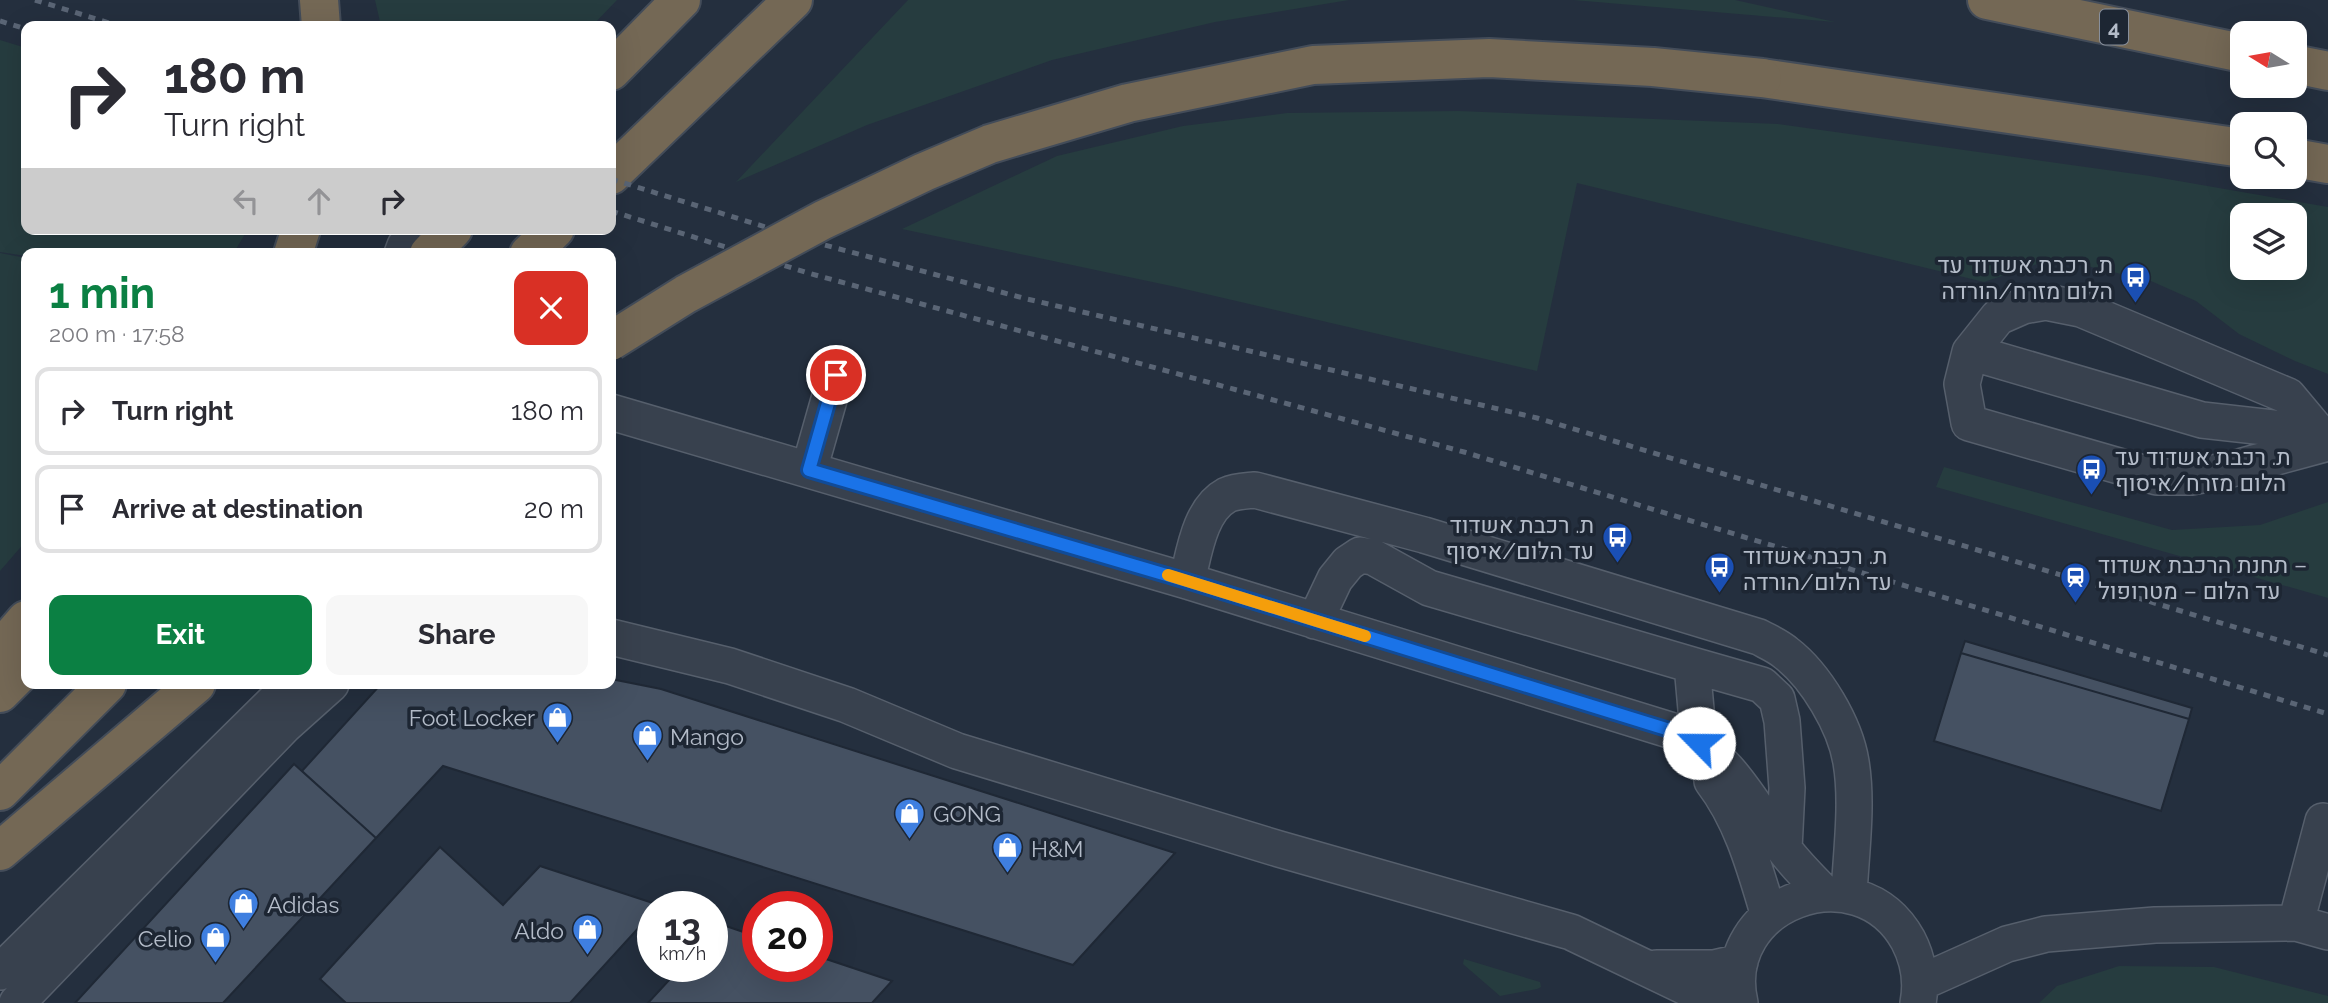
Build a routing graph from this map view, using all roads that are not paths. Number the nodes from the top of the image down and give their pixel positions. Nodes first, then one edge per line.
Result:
1 (319, 0) edge
2 (681, 0) edge
3 (793, 0) edge
4 (1987, 0) edge
5 (321, 21) edge
6 (2230, 51) edge
7 (616, 66) edge
8 (2307, 67) edge
9 (2328, 71) edge
10 (2230, 146) edge
11 (2307, 160) edge
12 (2328, 164) edge
13 (616, 170) edge
14 (442, 235) edge
15 (549, 235) edge
16 (418, 248) edge
17 (535, 248) edge
18 (616, 338) edge
19 (1970, 352) junction
20 (836, 375) dead end
21 (616, 413) edge
22 (2202, 420) junction
23 (2325, 437) edge
24 (809, 470) junction
25 (2191, 477) junction
26 (1383, 524) junction
27 (1373, 557) junction
28 (1187, 581) junction
29 (1315, 621) junction
30 (21, 626) edge
31 (616, 639) edge
32 (0, 650) edge
33 (1692, 665) junction
34 (21, 672) edge
35 (102, 689) edge
36 (190, 689) edge
37 (287, 689) edge
38 (325, 689) edge
39 (0, 693) edge
40 (1651, 724) junction
41 (1699, 743) junction
42 (0, 791) edge
43 (2323, 821) dead end
44 (1784, 849) junction
45 (0, 851) edge
46 (1837, 894) junction
47 (1769, 915) junction
48 (2312, 927) edge
49 (1740, 962) junction
50 (1645, 967) junction
51 (0, 972) edge
52 (1919, 993) edge
53 (17, 1003) edge
54 (1718, 1003) edge
55 (1740, 1003) edge

1 - 5 highway
2 - 7 highway
3 - 13 highway
4 - 6 highway, 4
8 - 9 highway
10 - 18 highway, bridge
11 - 12 highway
14 - 16 highway
15 - 17 highway
19 - 22 street
19 - 23 street
19 - 25 street
20 - 24 street
21 - 24 street
22 - 23 street
22 - 25 street
23 - 25 street
24 - 28 street
26 - 27 street
26 - 28 street
26 - 46 street
27 - 29 street
27 - 33 street
28 - 29 street
29 - 40 street
30 - 32 highway
31 - 50 street
33 - 41 street
33 - 44 street
34 - 39 highway
35 - 42 highway
36 - 45 highway
37 - 51 street
38 - 53 street
40 - 41 street
40 - 47 street
41 - 44 street
43 - 48 street
44 - 46 street
46 - 47 street
46 - 52 street
47 - 49 street
48 - 52 street
49 - 50 street
49 - 55 street
50 - 54 street

